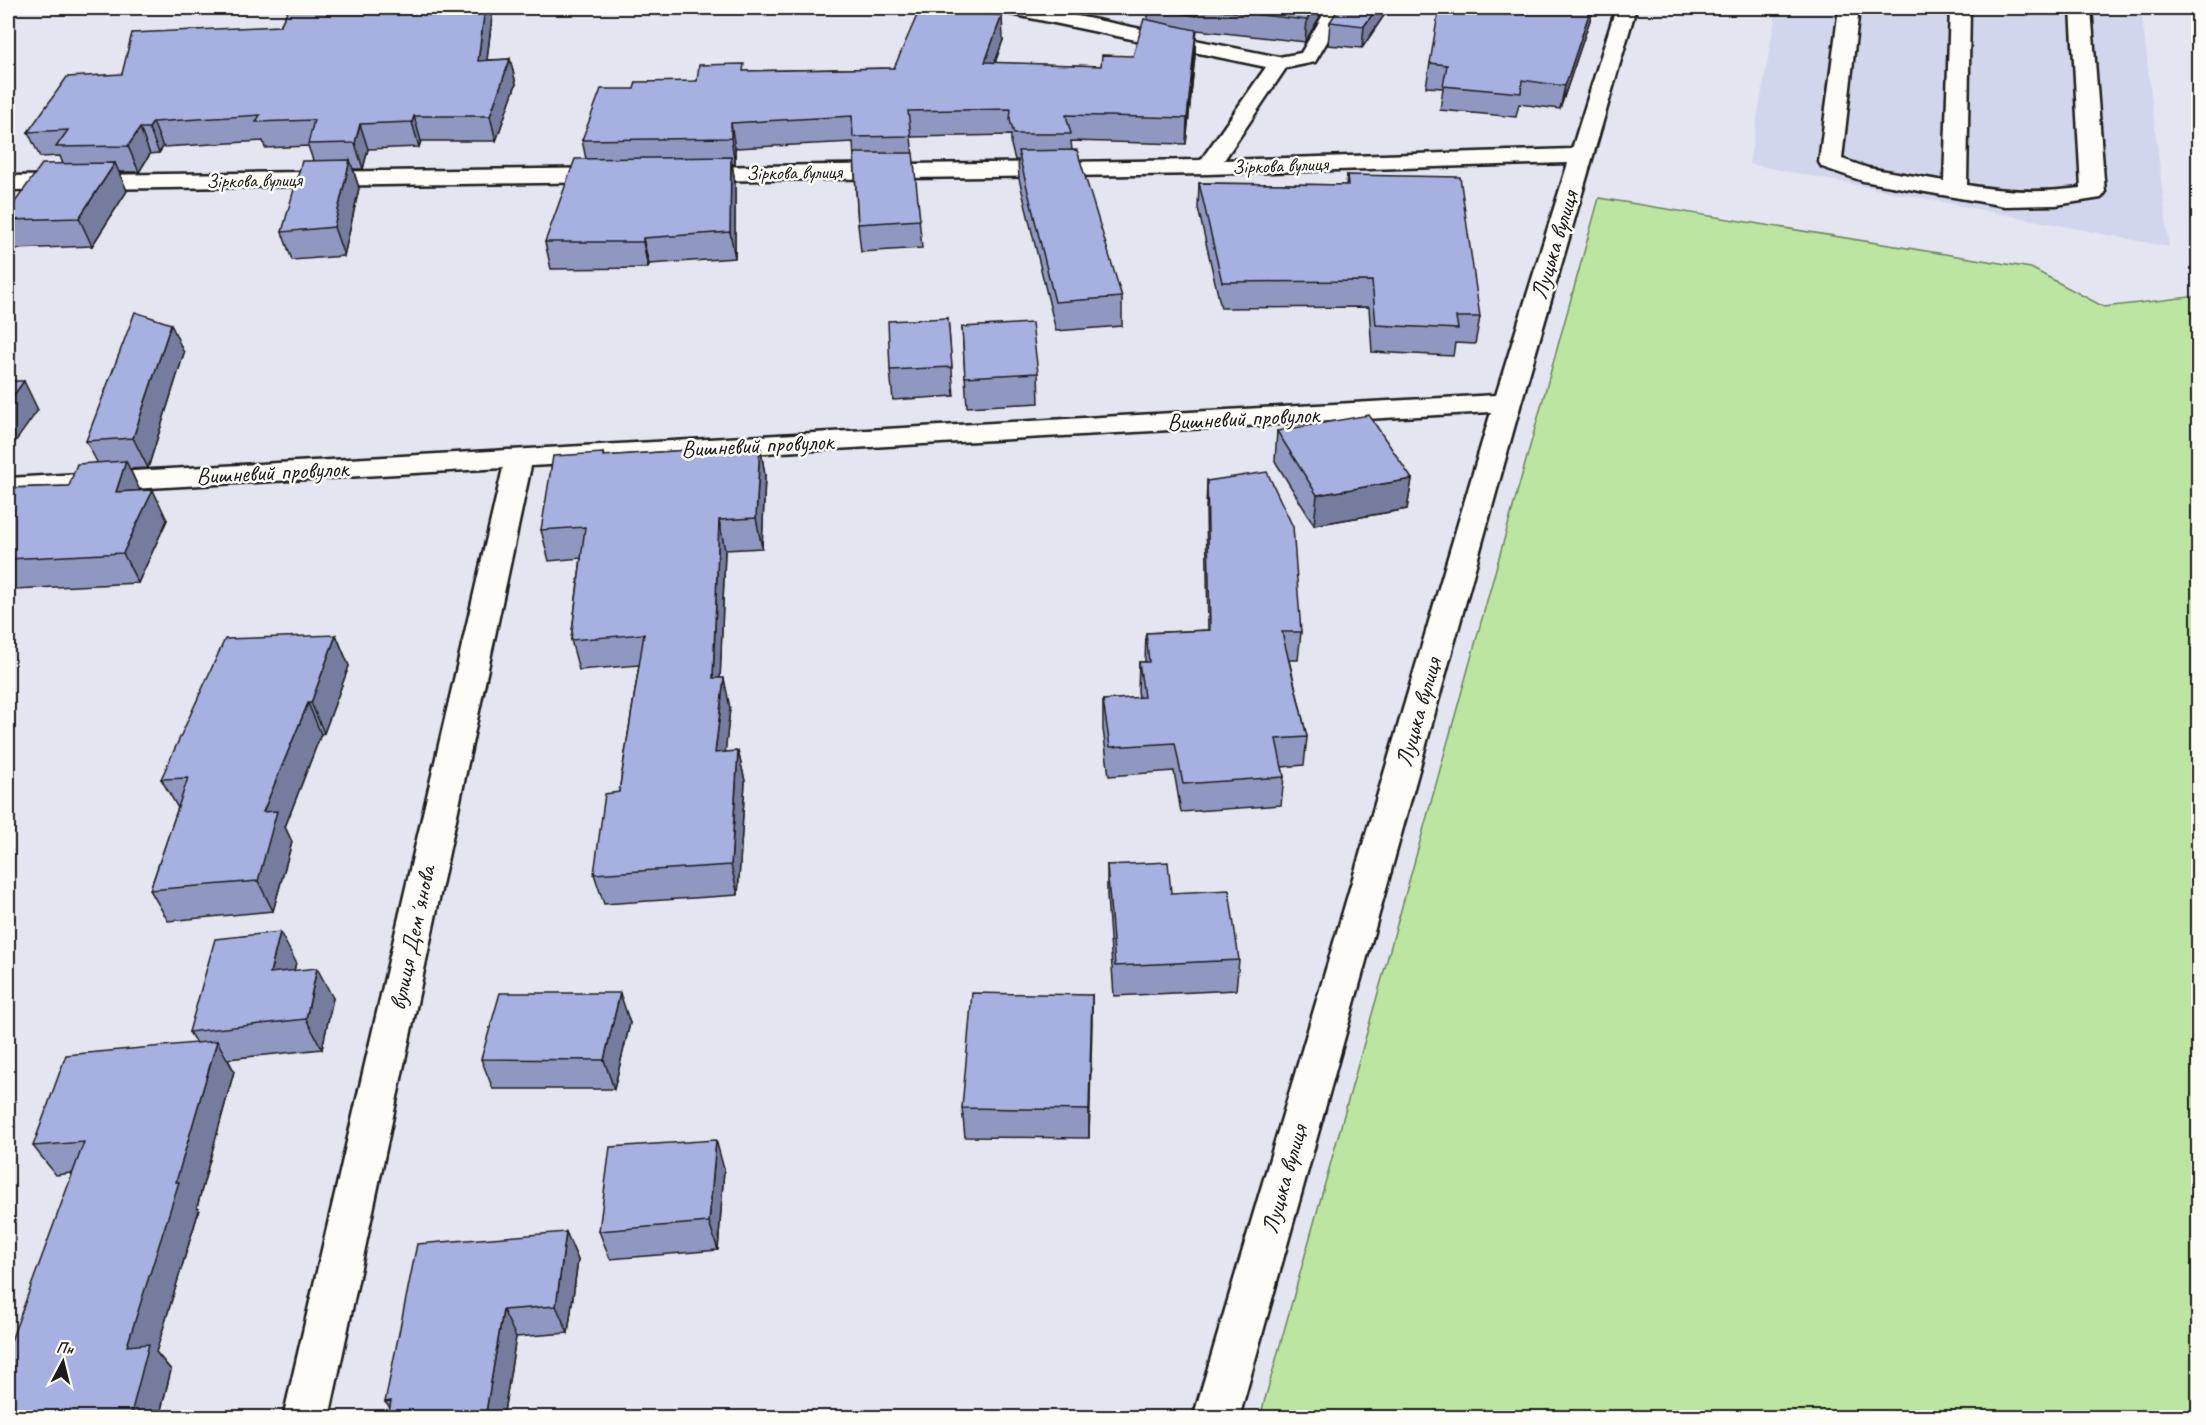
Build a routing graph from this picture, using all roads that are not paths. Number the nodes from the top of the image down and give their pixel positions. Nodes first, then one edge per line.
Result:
1 (1011, 8) edge
2 (1337, 8) edge
3 (1626, 8) edge
4 (1849, 8) edge
5 (1960, 8) edge
6 (2081, 8) edge
7 (1059, 13) edge
8 (1279, 63) junction
9 (1581, 156) junction
10 (1208, 167) junction
11 (673, 174) edge
12 (638, 175) edge
13 (8, 183) edge
14 (1955, 192) junction
15 (1507, 403) junction
16 (519, 458) junction
17 (8, 487) edge
18 (306, 1418) edge
19 (1215, 1418) edge

1 - 7 street
2 - 8 street
3 - 9 street, Луцька вулиця
4 - 14 street
5 - 14 street
6 - 14 street
7 - 8 street
8 - 10 street
9 - 10 street, Зіркова вулиця
9 - 15 street, Луцька вулиця
10 - 11 street, Зіркова вулиця
12 - 13 street, Зіркова вулиця
15 - 16 street, Вишневий провулок
15 - 19 street, Луцька вулиця
16 - 17 street, Вишневий провулок
16 - 18 street, вулиця Демʼянова

